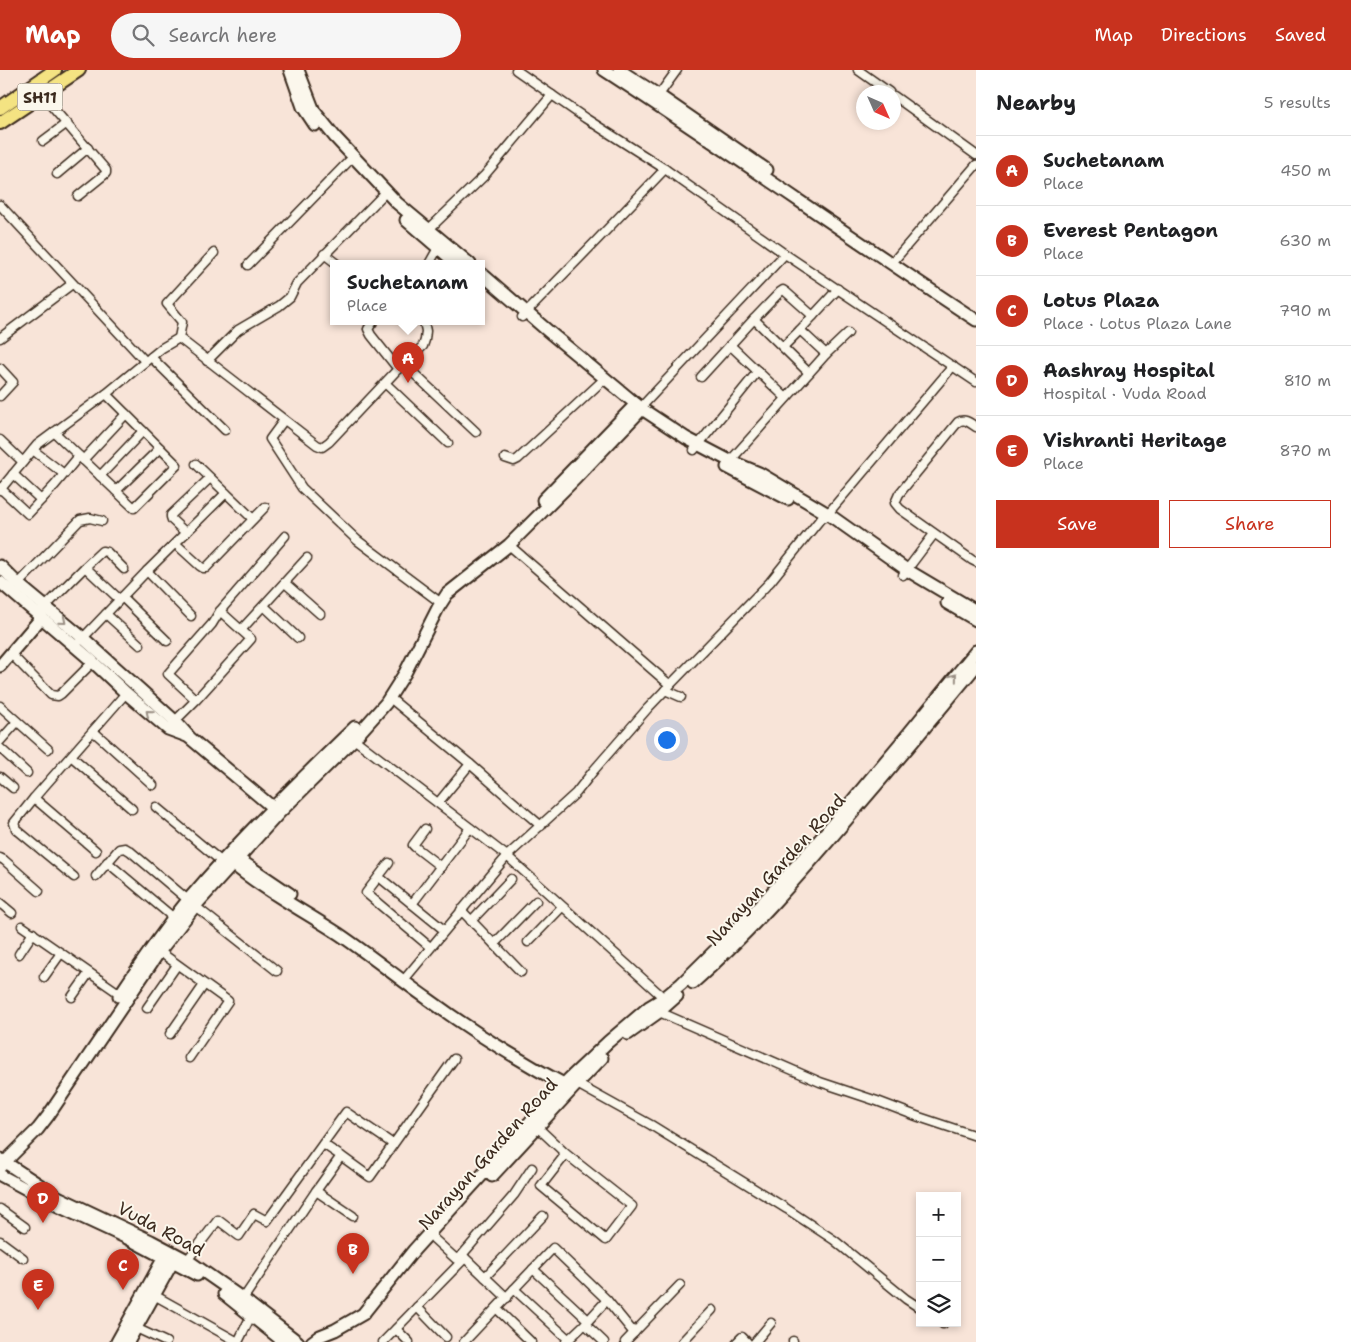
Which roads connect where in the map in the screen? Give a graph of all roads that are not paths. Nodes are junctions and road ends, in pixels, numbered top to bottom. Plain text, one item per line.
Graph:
1 (55, 70) edge
2 (79, 70) edge
3 (290, 70) edge
4 (298, 70) edge
5 (516, 70) edge
6 (604, 70) edge
7 (619, 70) edge
8 (677, 70) edge
9 (858, 70) edge
10 (879, 85) edge
11 (42, 95) junction
12 (552, 95) junction
13 (656, 99) junction
14 (901, 101) edge
15 (0, 108) edge
16 (0, 123) edge
17 (67, 123) junction
18 (43, 141) dead end
19 (88, 148) junction
20 (976, 155) edge
21 (348, 162) junction
22 (976, 165) edge
23 (665, 169) junction
24 (57, 174) dead end
25 (78, 196) dead end
26 (381, 196) junction
27 (0, 205) edge
28 (426, 232) junction
29 (438, 248) junction
30 (214, 253) dead end
31 (324, 254) junction
32 (785, 254) junction
33 (332, 260) edge
34 (431, 260) edge
35 (452, 260) edge
36 (464, 260) edge
37 (893, 261) junction
38 (248, 265) dead end
39 (485, 277) edge
40 (72, 284) junction
41 (485, 286) edge
42 (838, 289) junction
43 (976, 311) edge
44 (524, 314) junction
45 (813, 316) junction
46 (754, 319) junction
47 (976, 320) edge
48 (371, 325) edge
49 (424, 325) edge
50 (800, 330) junction
51 (848, 333) dead end
52 (0, 338) edge
53 (179, 338) junction
54 (730, 345) junction
55 (783, 347) junction
56 (826, 354) junction
57 (148, 359) junction
58 (207, 361) junction
59 (953, 366) junction
60 (401, 367) junction
61 (0, 368) edge
62 (758, 371) junction
63 (809, 373) junction
64 (700, 376) dead end
65 (976, 382) edge
66 (386, 383) junction
67 (600, 383) junction
68 (106, 394) junction
69 (0, 396) edge
70 (786, 398) junction
71 (639, 408) junction
72 (126, 414) junction
73 (284, 420) junction
74 (976, 427) edge
75 (225, 430) dead end
76 (143, 431) junction
77 (54, 432) junction
78 (476, 432) dead end
79 (0, 440) edge
80 (448, 443) dead end
81 (696, 447) junction
82 (160, 448) junction
83 (33, 450) junction
84 (81, 458) junction
85 (505, 458) dead end
86 (730, 461) junction
87 (23, 462) junction
88 (196, 464) dead end
89 (13, 474) junction
90 (64, 474) junction
91 (100, 476) junction
92 (210, 478) junction
93 (0, 489) edge
94 (116, 492) junction
95 (226, 493) junction
96 (41, 500) junction
97 (265, 507) dead end
98 (824, 517) junction
99 (253, 519) junction
100 (102, 521) dead end
101 (186, 533) junction
102 (934, 534) junction
103 (286, 536) dead end
104 (176, 544) junction
105 (509, 545) junction
106 (307, 558) dead end
107 (976, 562) edge
108 (0, 566) edge
109 (85, 567) junction
110 (124, 569) dead end
111 (147, 570) junction
112 (905, 573) junction
113 (0, 582) edge
114 (285, 583) junction
115 (18, 584) junction
116 (121, 598) junction
117 (439, 601) junction
118 (264, 606) junction
119 (220, 611) junction
120 (976, 611) edge
121 (42, 613) junction
122 (106, 614) junction
123 (320, 614) dead end
124 (191, 616) dead end
125 (976, 620) edge
126 (242, 630) junction
127 (298, 638) dead end
128 (79, 642) junction
129 (167, 642) dead end
130 (140, 645) dead end
131 (976, 651) edge
132 (11, 654) junction
133 (93, 662) junction
134 (0, 666) edge
135 (976, 666) edge
136 (668, 687) junction
137 (126, 693) junction
138 (682, 697) dead end
139 (390, 698) junction
140 (196, 700) junction
141 (0, 706) edge
142 (17, 722) junction
143 (172, 725) junction
144 (94, 731) junction
145 (354, 738) junction
146 (0, 741) edge
147 (0, 748) edge
148 (48, 749) dead end
149 (71, 756) junction
150 (470, 764) junction
151 (27, 772) dead end
152 (0, 777) edge
153 (154, 785) dead end
154 (13, 788) dead end
155 (34, 798) junction
156 (438, 803) junction
157 (156, 807) dead end
158 (132, 809) dead end
159 (276, 810) junction
160 (541, 826) junction
161 (470, 828) junction
162 (425, 829) dead end
163 (96, 851) dead end
164 (506, 856) junction
165 (0, 858) edge
166 (230, 859) junction
167 (107, 862) junction
168 (390, 863) dead end
169 (440, 867) junction
170 (96, 876) dead end
171 (378, 876) junction
172 (74, 877) dead end
173 (510, 879) dead end
174 (39, 891) dead end
175 (536, 901) dead end
176 (0, 903) edge
177 (192, 903) junction
178 (412, 904) junction
179 (562, 906) junction
180 (461, 910) junction
181 (12, 913) dead end
182 (172, 921) junction
183 (471, 921) junction
184 (22, 926) dead end
185 (444, 930) junction
186 (33, 934) junction
187 (528, 942) dead end
188 (494, 944) junction
189 (430, 947) junction
190 (156, 949) junction
191 (61, 953) junction
192 (19, 954) dead end
193 (177, 965) junction
194 (277, 971) dead end
195 (89, 972) junction
196 (521, 972) dead end
197 (44, 977) dead end
198 (405, 978) junction
199 (204, 985) junction
200 (72, 996) dead end
201 (124, 996) junction
202 (664, 998) junction
203 (147, 1008) dead end
204 (654, 1009) junction
205 (170, 1034) dead end
206 (189, 1058) dead end
207 (454, 1059) dead end
208 (571, 1084) junction
209 (534, 1124) junction
210 (976, 1136) edge
211 (323, 1144) junction
212 (393, 1144) junction
213 (566, 1154) junction
214 (341, 1156) junction
215 (5, 1158) edge
216 (532, 1168) dead end
217 (0, 1175) edge
218 (316, 1191) junction
219 (0, 1209) edge
220 (353, 1216) dead end
221 (543, 1216) dead end
222 (25, 1227) dead end
223 (432, 1236) junction
224 (0, 1241) edge
225 (463, 1256) junction
226 (23, 1258) dead end
227 (175, 1258) junction
228 (533, 1269) junction
229 (484, 1276) junction
230 (680, 1285) dead end
231 (514, 1289) junction
232 (154, 1295) junction
233 (507, 1298) junction
234 (607, 1300) junction
235 (241, 1302) junction
236 (916, 1305) edge
237 (417, 1307) junction
238 (497, 1309) junction
239 (712, 1310) dead end
240 (251, 1316) junction
241 (586, 1322) junction
242 (771, 1323) dead end
243 (136, 1328) junction
244 (396, 1329) junction
245 (634, 1333) junction
246 (446, 1337) dead end
247 (314, 1340) edge
248 (567, 1341) edge
249 (117, 1342) edge
250 (128, 1342) edge
251 (166, 1342) edge
252 (238, 1342) edge
253 (284, 1342) edge
254 (298, 1342) edge
255 (383, 1342) edge
256 (409, 1342) edge
257 (464, 1342) edge
258 (531, 1342) edge
259 (604, 1342) edge
260 (626, 1342) edge
261 (682, 1342) edge
262 (737, 1342) edge
263 (748, 1342) edge
264 (755, 1342) edge

1 - 15 main road, SH11
2 - 11 main road, SH11
3 - 21 street
4 - 28 street
5 - 12 street
6 - 13 street
7 - 13 street
8 - 13 street
9 - 10 street
11 - 16 main road, SH11
11 - 17 street
12 - 23 street
12 - 28 street
13 - 37 street
14 - 20 street
17 - 18 street
17 - 19 street
19 - 24 street
19 - 25 street
21 - 26 street
21 - 38 street
22 - 37 street
23 - 32 street
23 - 44 street
26 - 28 street
26 - 31 street
27 - 40 street
28 - 29 street
28 - 36 street
29 - 34 street
29 - 35 street
30 - 53 street
31 - 33 street
31 - 58 street
32 - 42 street
32 - 71 street
37 - 43 street
37 - 47 street
39 - 44 street
40 - 52 street
40 - 57 street
41 - 44 street
42 - 45 street
42 - 59 street
44 - 67 street
44 - 71 street
45 - 46 street
45 - 50 street
46 - 54 street
46 - 55 street
48 - 60 street
49 - 60 street
50 - 55 street
50 - 56 street
51 - 56 street
53 - 57 street
53 - 58 street
54 - 62 street
54 - 64 street
55 - 63 street
56 - 63 street
57 - 68 street
57 - 75 street
58 - 73 street
59 - 65 street
59 - 98 street
60 - 66 street
60 - 78 street
61 - 69 street
62 - 70 street
62 - 81 street
63 - 70 street
66 - 73 street
66 - 80 street
67 - 71 street
67 - 85 street
68 - 72 street
68 - 77 street
70 - 86 street
71 - 81 street
71 - 105 street
71 - 117 street
72 - 76 street
72 - 84 street
73 - 117 street
74 - 102 street
76 - 82 street
76 - 91 street
77 - 83 street
77 - 84 street
79 - 87 street
81 - 86 street
81 - 98 street
82 - 94 street
82 - 94 street
83 - 87 street
83 - 90 street
84 - 90 street
84 - 91 street
86 - 98 street
87 - 89 street
88 - 92 street
89 - 93 street
89 - 96 street
90 - 96 street
91 - 94 street
92 - 95 street
92 - 101 street
93 - 96 street
95 - 99 street
95 - 101 street
97 - 99 street
98 - 112 street
98 - 136 street
99 - 104 street
100 - 115 street
101 - 104 street
102 - 107 street
102 - 112 street
103 - 119 street
104 - 111 street
105 - 117 street
105 - 136 street
106 - 114 street
108 - 115 street
109 - 110 street
109 - 116 street
109 - 121 street
111 - 116 street
111 - 124 street
112 - 120 street
112 - 125 street
113 - 121 street
114 - 118 street
114 - 123 street
115 - 121 street
116 - 122 street
116 - 129 street
117 - 139 street
117 - 159 street
118 - 126 street
118 - 127 street
119 - 126 street
119 - 140 street
121 - 128 street
121 - 132 street
122 - 128 street
122 - 130 street
126 - 140 street
128 - 133 street
128 - 143 street
202 -> 131 street
132 - 133 street
132 - 134 street
133 - 137 street
135 - 204 street, Narayan Garden Road
136 - 138 street
136 - 160 street
143 -> 137 street
137 - 144 street
139 - 145 street
139 - 150 street
140 - 143 street
141 - 142 street
142 - 146 street
142 - 148 street
143 - 159 street
144 - 149 street
144 - 153 street
145 - 156 street
145 - 159 street
147 - 151 street
149 - 155 street
149 - 158 street
150 - 156 street
150 - 160 street
152 - 154 street
155 - 163 street
155 - 172 street
156 - 161 street
157 - 166 street
159 - 166 street
160 - 164 street
161 - 164 street
161 - 169 street
162 - 169 street
164 - 179 street
164 - 180 street
165 - 174 street
166 - 177 street
166 - 198 street
167 - 170 street
167 - 177 street
167 - 182 street
168 - 171 street
169 - 178 street
171 - 178 street
171 - 189 street
173 - 183 street
175 - 188 street
176 - 181 street
177 - 182 street
177 - 190 street
177 - 194 street
178 - 185 street
179 - 187 street
179 - 202 street
180 - 183 street
180 - 185 street
182 - 190 street
183 - 188 street
184 - 186 street
185 - 189 street
186 - 191 street
186 - 192 street
188 - 196 street
189 - 198 street
190 - 193 street
190 - 201 street
191 - 195 street
191 - 197 street
193 - 199 street
193 - 203 street
195 - 200 street
195 - 201 street
198 - 208 street
199 - 205 street
199 - 206 street
201 - 215 street
202 - 204 street
204 - 208 street, Narayan Garden Road
204 - 210 street
207 - 212 street
208 - 209 street, Narayan Garden Road
208 - 236 street
209 - 213 street
209 - 223 street, Narayan Garden Road
211 - 212 street
211 - 214 street
211 - 227 street
212 - 214 street
213 - 213 street
214 - 218 street
215 - 227 street, Vuda Road
216 - 225 street
217 - 227 street, Vuda Road
218 - 220 street
218 - 235 street
219 - 222 street
221 - 229 street
223 - 225 street
223 - 247 street, Narayan Garden Road
224 - 226 street
225 - 229 street
225 - 237 street
227 - 232 street
227 - 235 street, Vuda Road
227 - 249 street
228 - 231 street
228 - 234 street
228 - 241 street
229 - 233 street
230 - 245 street
231 - 233 street
231 - 248 street
232 - 243 street
232 - 252 street
233 - 238 street
234 - 241 street
234 - 245 street
235 - 240 street, Vuda Road
235 - 254 street, Vuda Road
237 - 244 street
237 - 246 street
238 - 257 street
238 - 258 street
239 - 261 street
240 - 252 street
240 - 253 street, Vuda Road
241 - 248 street
241 - 259 street
242 - 264 street
243 - 250 street
243 - 251 street
244 - 255 street
244 - 256 street
245 - 260 street
262 - 263 street

